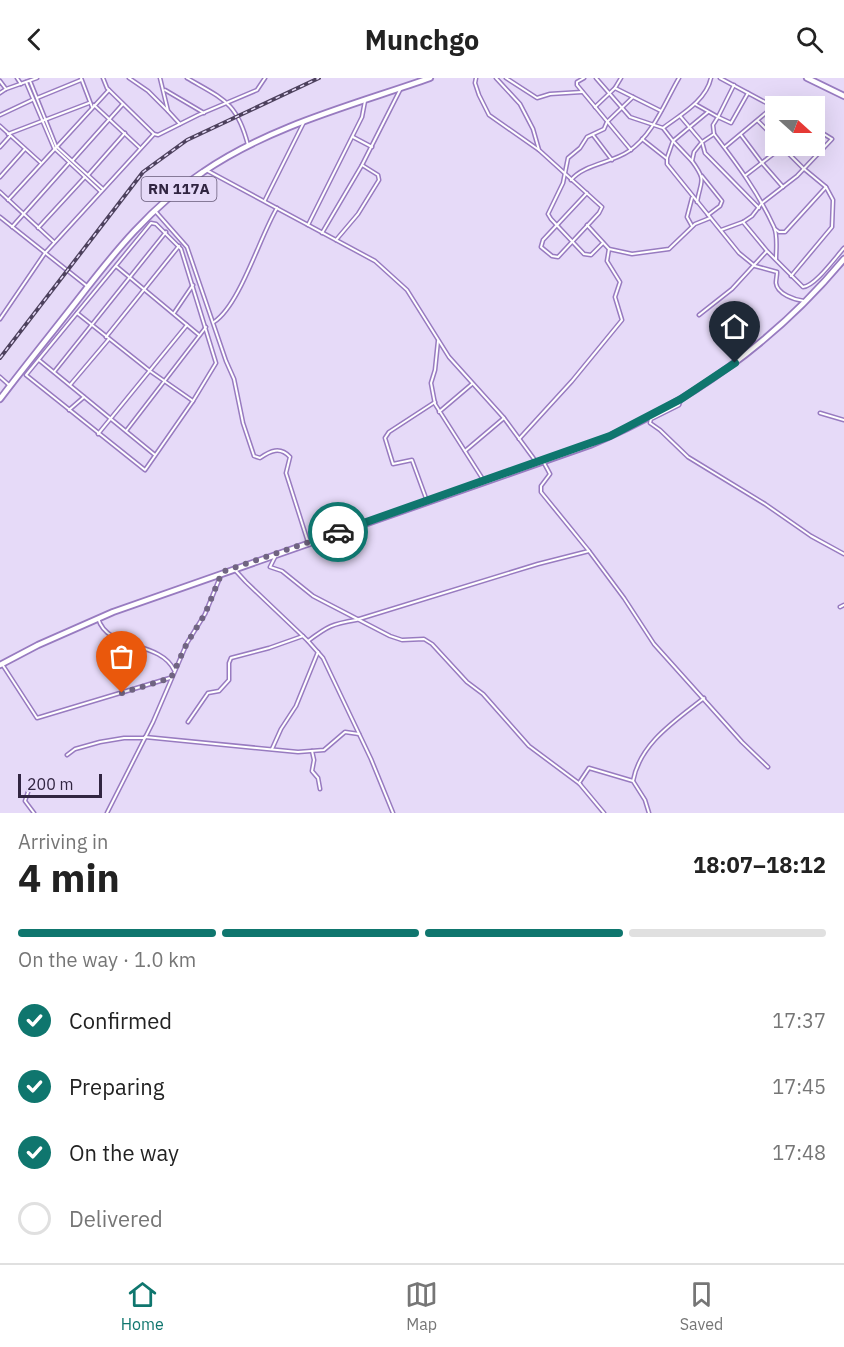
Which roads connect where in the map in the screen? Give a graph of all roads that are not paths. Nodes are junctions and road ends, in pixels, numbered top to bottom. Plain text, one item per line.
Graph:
1 (17, 78) edge
2 (103, 78) edge
3 (129, 78) edge
4 (160, 78) edge
5 (187, 78) edge
6 (265, 78) edge
7 (430, 78) edge
8 (476, 78) edge
9 (496, 78) edge
10 (506, 78) edge
11 (584, 78) edge
12 (596, 78) edge
13 (621, 78) edge
14 (679, 78) edge
15 (711, 78) edge
16 (720, 78) edge
17 (807, 78) edge
18 (33, 79) edge
19 (81, 79) edge
20 (0, 81) edge
21 (26, 82) junction
22 (21, 84) junction
23 (734, 85) junction
24 (32, 86) junction
25 (27, 87) junction
26 (6, 88) junction
27 (401, 88) junction
28 (615, 88) junction
29 (164, 89) junction
30 (109, 90) junction
31 (582, 92) junction
32 (0, 93) edge
33 (748, 93) junction
34 (609, 94) junction
35 (844, 96) edge
36 (633, 97) junction
37 (36, 99) junction
38 (32, 100) junction
39 (365, 101) junction
40 (765, 102) edge
41 (89, 103) junction
42 (228, 103) junction
43 (123, 104) junction
44 (695, 104) junction
45 (93, 106) junction
46 (595, 107) junction
47 (621, 108) junction
48 (168, 111) junction
49 (661, 111) junction
50 (709, 112) junction
51 (204, 113) junction
52 (0, 115) edge
53 (765, 115) edge
54 (680, 116) junction
55 (718, 117) junction
56 (110, 119) junction
57 (43, 120) junction
58 (304, 122) junction
59 (607, 122) junction
60 (758, 122) junction
61 (180, 124) junction
62 (653, 124) junction
63 (0, 126) edge
64 (689, 126) junction
65 (663, 128) junction
66 (765, 129) edge
67 (125, 133) junction
68 (154, 134) junction
69 (714, 134) junction
70 (9, 135) junction
71 (593, 135) junction
72 (741, 135) junction
73 (825, 135) edge
74 (352, 137) junction
75 (642, 139) junction
76 (673, 141) junction
77 (702, 142) junction
78 (248, 145) junction
79 (825, 146) edge
80 (0, 147) edge
81 (55, 147) junction
82 (372, 147) junction
83 (140, 148) junction
84 (725, 148) junction
85 (26, 149) junction
86 (539, 150) junction
87 (631, 150) junction
88 (770, 156) edge
89 (790, 156) edge
90 (815, 156) edge
91 (667, 158) junction
92 (612, 160) junction
93 (692, 161) junction
94 (71, 162) junction
95 (41, 163) junction
96 (762, 163) junction
97 (362, 165) junction
98 (803, 168) junction
99 (205, 170) junction
100 (564, 174) junction
101 (746, 175) junction
102 (86, 176) junction
103 (702, 176) junction
104 (0, 177) edge
105 (571, 180) junction
106 (783, 187) junction
107 (826, 187) junction
108 (102, 191) junction
109 (0, 192) edge
110 (587, 193) junction
111 (693, 196) junction
112 (8, 200) junction
113 (264, 201) junction
114 (697, 202) junction
115 (762, 203) junction
116 (278, 208) junction
117 (759, 208) junction
118 (154, 210) junction
119 (23, 214) junction
120 (709, 216) junction
121 (0, 217) edge
122 (743, 222) junction
123 (308, 225) junction
124 (587, 225) junction
125 (12, 226) junction
126 (556, 226) junction
127 (692, 226) junction
128 (38, 228) junction
129 (774, 228) junction
130 (721, 230) junction
131 (166, 232) junction
132 (322, 233) junction
133 (336, 240) junction
134 (54, 242) junction
135 (571, 242) junction
136 (603, 243) junction
137 (179, 246) junction
138 (844, 248) edge
139 (609, 249) junction
140 (767, 251) junction
141 (45, 253) junction
142 (844, 259) edge
143 (776, 260) junction
144 (116, 266) junction
145 (755, 266) junction
146 (791, 276) junction
147 (129, 278) junction
148 (193, 285) junction
149 (88, 286) junction
150 (145, 290) junction
151 (806, 301) junction
152 (77, 313) junction
153 (174, 314) junction
154 (699, 315) dead end
155 (0, 319) edge
156 (214, 322) junction
157 (92, 325) junction
158 (187, 325) junction
159 (206, 327) junction
160 (199, 335) junction
161 (108, 338) junction
162 (438, 341) junction
163 (39, 360) junction
164 (150, 371) junction
165 (54, 372) junction
166 (24, 373) junction
167 (0, 377) edge
168 (164, 381) junction
169 (472, 384) junction
170 (10, 386) junction
171 (70, 386) junction
172 (84, 397) junction
173 (0, 399) edge
174 (681, 399) junction
175 (193, 401) junction
176 (435, 402) junction
177 (69, 410) junction
178 (439, 412) junction
179 (820, 413) dead end
180 (504, 418) junction
181 (111, 419) junction
182 (844, 420) edge
183 (126, 431) junction
184 (98, 434) junction
185 (519, 439) junction
186 (465, 452) junction
187 (156, 456) junction
188 (540, 462) junction
189 (484, 481) junction
190 (427, 501) junction
191 (308, 542) junction
192 (589, 551) junction
193 (278, 552) junction
194 (844, 554) edge
195 (234, 568) junction
196 (222, 572) junction
197 (844, 605) edge
198 (840, 607) dead end
199 (98, 618) junction
200 (358, 620) junction
201 (303, 636) junction
202 (308, 641) junction
203 (318, 652) junction
204 (1, 664) edge
205 (174, 671) junction
206 (171, 678) junction
207 (704, 698) junction
208 (188, 722) dead end
209 (359, 734) junction
210 (145, 738) junction
211 (272, 749) junction
212 (312, 751) junction
213 (68, 755) dead end
214 (768, 767) dead end
215 (633, 782) junction
216 (580, 784) junction
217 (29, 789) dead end
218 (320, 789) dead end
219 (34, 813) edge
220 (107, 813) edge
221 (393, 813) edge
222 (604, 813) edge
223 (649, 813) edge

1 - 22 street
2 - 30 street
3 - 48 street
4 - 29 street
5 - 42 street
6 - 42 street
7 - 27 main road, RN 117A
8 - 86 street
9 - 86 street
10 - 31 street
11 - 31 street
12 - 34 street
13 - 28 street
14 - 49 street
15 - 44 street
16 - 23 street
17 - 35 main road
18 - 21 street
18 - 24 street
19 - 37 street
19 - 41 street
20 - 26 street
21 - 22 street
21 - 25 street
22 - 26 street
23 - 33 street
23 - 55 street
24 - 25 street
24 - 37 street
25 - 38 street
26 - 32 street
27 - 39 main road, RN 117A
27 - 82 street
28 - 34 street
28 - 36 street
29 - 48 street
29 - 51 street
30 - 43 street
30 - 45 street
31 - 46 street
33 - 40 street
33 - 55 street
34 - 46 street
34 - 47 street
36 - 47 street
36 - 49 street
37 - 57 street
38 - 52 street
38 - 57 street
39 - 58 main road, RN 117A
39 - 74 street
41 - 45 street
41 - 57 street
42 - 51 street
42 - 78 street
43 - 56 street
43 - 68 street
44 - 50 street
44 - 54 street
45 - 56 street
45 - 81 street
46 - 59 street
47 - 59 street
47 - 62 street
48 - 61 street
49 - 62 street
50 - 55 street
50 - 64 street
51 - 61 street
53 - 60 street
54 - 64 street
54 - 65 street
55 - 69 street
56 - 67 street
56 - 94 street
57 - 70 street
57 - 81 street
58 - 78 main road, RN 117A
58 - 113 street
59 - 71 street
59 - 87 street
60 - 66 street
60 - 72 street
61 - 68 street
62 - 65 street
62 - 75 street
63 - 70 street
64 - 76 street
64 - 77 street
65 - 76 street
67 - 83 street
67 - 102 street
68 - 83 street
69 - 77 street
69 - 84 street
70 - 80 street
70 - 85 street
71 - 92 street
71 - 100 street
72 - 84 street
72 - 96 street
73 - 79 street
74 - 82 street
74 - 123 street
75 - 87 street
75 - 91 street
76 - 91 street
76 - 93 street
77 - 93 street
77 - 117 street
78 - 99 main road, RN 117A
81 - 94 street
81 - 95 street
82 - 97 street
83 - 108 street
84 - 101 street
85 - 95 street
85 - 104 street
86 - 100 street
87 - 92 street
88 - 96 street
89 - 98 street
90 - 98 street
91 - 111 street
92 - 105 street
93 - 103 street
94 - 102 street
94 - 119 street
95 - 112 street
96 - 101 street
96 - 106 street
97 - 132 street
97 - 133 street
98 - 106 street
98 - 107 street
99 - 113 street
99 - 118 main road, RN 117A
100 - 105 street
100 - 126 street
101 - 115 street
102 - 108 street
102 - 128 street
103 - 114 street
103 - 120 street
105 - 110 street
106 - 115 street
107 - 129 street
107 - 146 street
108 - 134 street
109 - 112 street
110 - 124 street
110 - 126 street
111 - 114 street
111 - 127 street
112 - 119 street
113 - 116 street
114 - 120 street
115 - 117 street
115 - 129 street
116 - 123 street
116 - 156 street
117 - 122 street
118 - 149 main road, RN 117A
118 - 156 street
119 - 125 street
119 - 128 street
120 - 127 street
120 - 130 street
121 - 125 street
122 - 130 street
122 - 140 street
123 - 132 street
124 - 135 street
124 - 136 street
125 - 141 street
126 - 135 street
126 - 135 street
127 - 139 street
128 - 134 street
129 - 143 street
130 - 145 street
131 - 137 street
131 - 144 street
131 - 147 street
132 - 133 street
133 - 162 street
134 - 141 street
135 - 136 street
136 - 139 street
137 - 148 street
137 - 150 street
138 - 146 street
139 - 185 street
140 - 143 street
140 - 145 street
141 - 149 street
141 - 155 street
142 - 151 main road
143 - 146 street
144 - 147 street
144 - 152 street
145 - 151 street
145 - 154 street
147 - 150 street
147 - 157 street
148 - 153 street
148 - 159 street
149 - 166 main road, RN 117A
150 - 153 street
150 - 161 street
151 - 174 main road
152 - 157 street
152 - 163 street
153 - 158 street
156 - 191 street
157 - 161 street
157 - 165 street
158 - 160 street
158 - 164 street
159 - 160 street
159 - 175 street
160 - 168 street
161 - 164 street
161 - 171 street
162 - 169 street
162 - 176 street
163 - 165 street
163 - 166 street
164 - 168 street
164 - 181 street
165 - 171 street
166 - 170 main road, RN 117A
166 - 177 street
167 - 170 street
168 - 175 street
168 - 183 street
169 - 178 street
169 - 180 street
170 - 173 main road, RN 117A
171 - 172 street
172 - 177 street
172 - 181 street
174 - 188 main road
174 - 194 street
175 - 187 street
176 - 178 street
176 - 190 street
177 - 184 street
178 - 186 street
179 - 182 street
180 - 185 street
180 - 186 street
181 - 183 street
181 - 184 street
183 - 187 street
184 - 187 street
185 - 188 street
186 - 189 street
188 - 189 main road
188 - 192 street
189 - 190 main road
190 - 191 main road
191 - 193 main road
192 - 200 street
192 - 207 street
193 - 195 main road
193 - 200 street
195 - 196 main road
195 - 201 street
196 - 199 main road
196 - 205 street
197 - 198 street
199 - 204 main road
199 - 205 street
200 - 202 street
200 - 216 street
201 - 202 street
201 - 208 street
202 - 203 street
203 - 209 street
203 - 211 street
204 - 206 street
205 - 206 street
206 - 210 street
207 - 214 street
207 - 215 street
209 - 212 street
209 - 221 street
210 - 211 street
210 - 213 street
210 - 220 street
211 - 212 street
212 - 218 street
215 - 216 street
215 - 223 street
216 - 222 street
217 - 219 street

